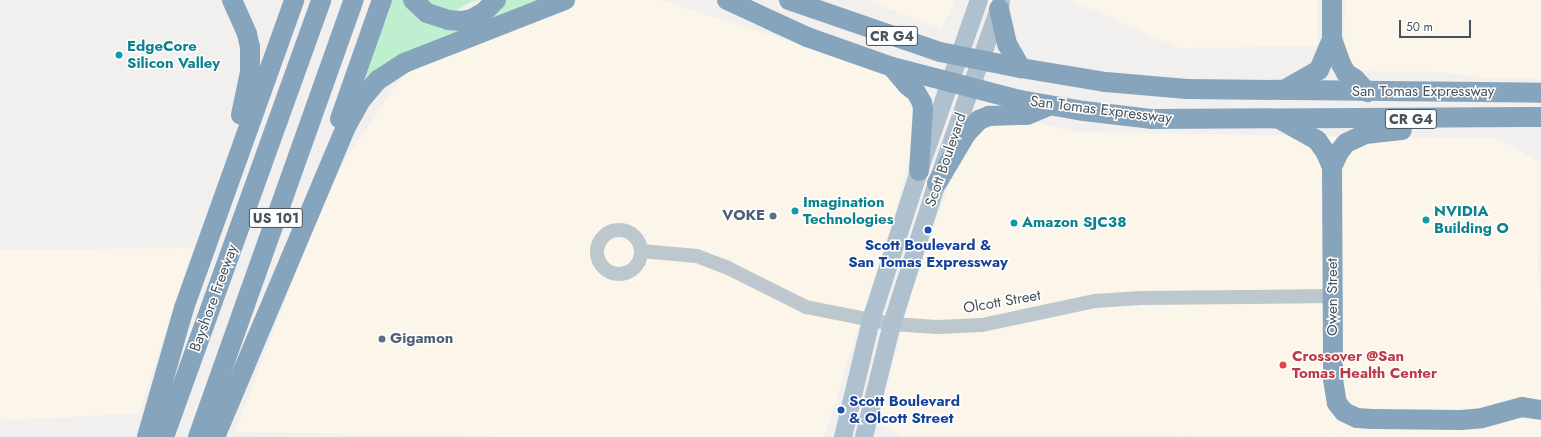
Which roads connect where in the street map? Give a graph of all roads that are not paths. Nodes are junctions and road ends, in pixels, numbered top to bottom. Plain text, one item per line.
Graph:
1 (232, 0) edge
2 (294, 0) edge
3 (321, 0) edge
4 (354, 0) edge
5 (382, 0) edge
6 (413, 0) edge
7 (496, 0) edge
8 (566, 0) edge
9 (726, 0) edge
10 (789, 0) edge
11 (979, 0) edge
12 (1332, 0) edge
13 (1001, 4) edge
14 (1332, 39) junction
15 (960, 56) junction
16 (981, 60) junction
17 (892, 67) junction
18 (1021, 68) junction
19 (949, 83) junction
20 (971, 88) junction
21 (1284, 90) junction
22 (1367, 92) junction
23 (1541, 93) edge
24 (1050, 106) junction
25 (1541, 117) edge
26 (1416, 119) junction
27 (1280, 120) junction
28 (1332, 167) junction
29 (919, 171) junction
30 (937, 183) junction
31 (297, 244) junction
32 (641, 251) dead end
33 (1333, 296) junction
34 (184, 308) junction
35 (871, 320) junction
36 (892, 324) junction
37 (1541, 393) edge
38 (1532, 408) edge
39 (157, 434) edge
40 (844, 435) edge
41 (865, 436) edge
42 (204, 437) edge

1 - 34 highway
2 - 34 highway
3 - 39 highway, Bayshore Freeway / US 101
4 - 42 highway, US 101
5 - 31 highway
6 - 7 highway
8 - 31 highway
9 - 17 highway, San Tomas Expressway / CR G4
10 - 15 highway, San Tomas Expressway / CR G4
11 - 15 main road, Scott Boulevard
12 - 14 highway
13 - 16 main road, Scott Boulevard
13 - 18 highway
14 - 21 highway
14 - 22 highway
15 - 16 highway, San Tomas Expressway / CR G4
15 - 19 main road, Scott Boulevard
16 - 18 highway, San Tomas Expressway / CR G4
16 - 20 main road, Scott Boulevard
17 - 19 highway, San Tomas Expressway / CR G4
17 - 29 highway
18 - 21 highway, San Tomas Expressway / CR G4
19 - 20 highway, San Tomas Expressway / CR G4
19 - 29 main road, Scott Boulevard
20 - 24 highway, San Tomas Expressway / CR G4
20 - 30 main road, Scott Boulevard
21 - 22 highway, San Tomas Expressway / CR G4
22 - 23 highway, San Tomas Expressway / CR G4
24 - 27 highway, San Tomas Expressway / CR G4
24 - 30 highway
25 - 26 highway, San Tomas Expressway / CR G4
26 - 27 highway, San Tomas Expressway / CR G4
26 - 28 highway
27 - 28 highway
28 - 33 highway, Owen Street
29 - 35 main road, Scott Boulevard
30 - 36 main road, Scott Boulevard
31 - 42 highway
32 - 35 street, Olcott Street
33 - 36 street, Olcott Street
33 - 38 highway, Owen Street
34 - 39 highway
35 - 36 street, Olcott Street
35 - 40 main road, Scott Boulevard
36 - 41 main road, Scott Boulevard
37 - 38 highway

